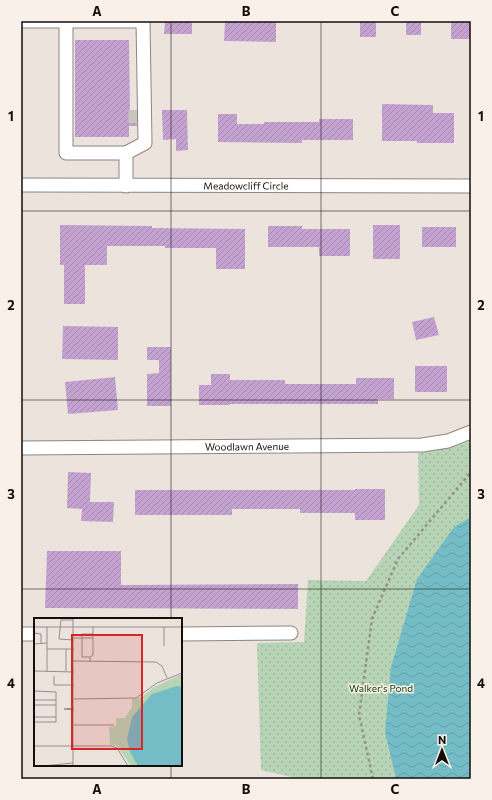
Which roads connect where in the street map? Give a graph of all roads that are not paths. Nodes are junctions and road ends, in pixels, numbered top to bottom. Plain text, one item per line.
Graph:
1 (21, 21) edge
2 (66, 21) edge
3 (143, 21) edge
4 (145, 98) junction
5 (135, 110) tunnel mouth
6 (135, 126) tunnel mouth
7 (145, 143) junction
8 (126, 154) junction
9 (21, 185) edge
10 (126, 186) junction
11 (471, 186) edge
12 (471, 432) edge
13 (21, 448) edge
14 (291, 633) dead end
15 (21, 634) edge
16 (34, 634) edge
17 (182, 634) edge

1 - 2 street
2 - 3 street
2 - 8 street
3 - 4 street
4 - 5 street
4 - 7 street
6 - 7 street
7 - 8 street
8 - 10 street
9 - 10 street, Meadowcliff Circle
10 - 11 street, Meadowcliff Circle
12 - 13 street, Woodlawn Avenue
14 - 17 street
15 - 16 street

